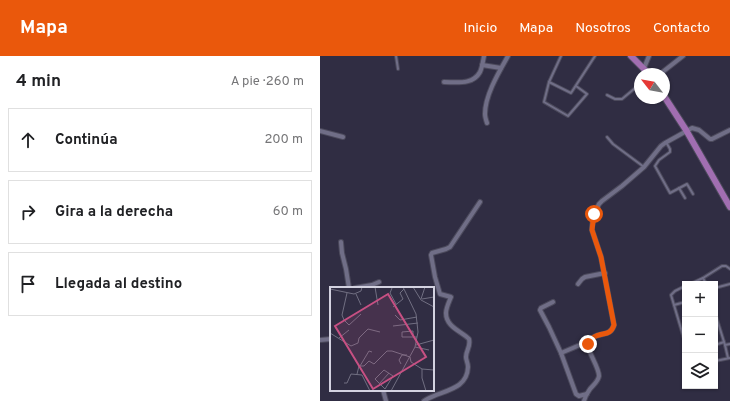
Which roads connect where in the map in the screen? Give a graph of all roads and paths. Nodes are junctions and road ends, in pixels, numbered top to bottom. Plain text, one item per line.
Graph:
1 (396, 56) edge
2 (484, 56) edge
3 (508, 56) edge
4 (561, 56) edge
5 (595, 56) edge
6 (630, 56) edge
7 (649, 56) edge
8 (683, 56) edge
9 (482, 65) junction
10 (501, 68) junction
11 (644, 68) joint
12 (668, 68) edge
13 (398, 69) dead end
14 (444, 82) dead end
15 (549, 82) junction
16 (576, 86) junction
17 (634, 89) edge
18 (607, 95) dead end
19 (669, 104) edge
20 (487, 124) dead end
21 (686, 130) junction
22 (730, 130) edge
23 (320, 131) edge
24 (343, 137) dead end
25 (607, 137) dead end
26 (666, 142) junction
27 (644, 167) junction
28 (679, 188) junction
29 (693, 194) dead end
30 (685, 198) dead end
31 (480, 202) dead end
32 (730, 207) edge
33 (341, 242) dead end
34 (730, 269) edge
35 (604, 273) junction
36 (703, 278) junction
37 (696, 281) edge
38 (704, 281) edge
39 (379, 282) dead end
40 (578, 284) dead end
41 (730, 284) edge
42 (349, 287) edge
43 (361, 287) edge
44 (718, 287) edge
45 (682, 288) edge
46 (554, 302) dead end
47 (682, 303) edge
48 (674, 305) junction
49 (716, 317) edge
50 (682, 332) edge
51 (330, 339) edge
52 (320, 340) edge
53 (587, 342) junction
54 (724, 342) junction
55 (718, 344) edge
56 (730, 344) edge
57 (725, 345) junction
58 (561, 353) junction
59 (729, 358) edge
60 (718, 360) edge
61 (383, 391) edge
62 (587, 394) junction
63 (386, 401) edge
64 (424, 401) edge
65 (584, 401) edge

1 - 13 lane
2 - 9 street
3 - 10 street
4 - 15 lane
5 - 16 lane
6 - 11 main road
7 - 11 street
8 - 12 street
9 - 10 street
9 - 14 street
10 - 20 street
15 - 16 lane
15 - 16 lane
17 - 18 lane
19 - 21 main road
21 - 22 street
21 - 26 street
21 - 32 main road
23 - 24 street
25 - 27 lane
26 - 27 street
26 - 28 lane
27 - 35 street
28 - 29 lane
28 - 30 lane
31 - 64 street
33 - 42 street
34 - 36 lane
35 - 40 street
35 - 53 street
36 - 37 lane
36 - 38 lane
39 - 43 street
41 - 44 lane
45 - 48 lane
46 - 58 street
47 - 48 lane
48 - 50 lane
49 - 54 lane
51 - 52 street
53 - 58 street
53 - 62 street
54 - 55 lane
54 - 57 lane
56 - 57 lane
57 - 59 lane
58 - 62 street
59 - 60 lane
61 - 63 street
62 - 65 street

